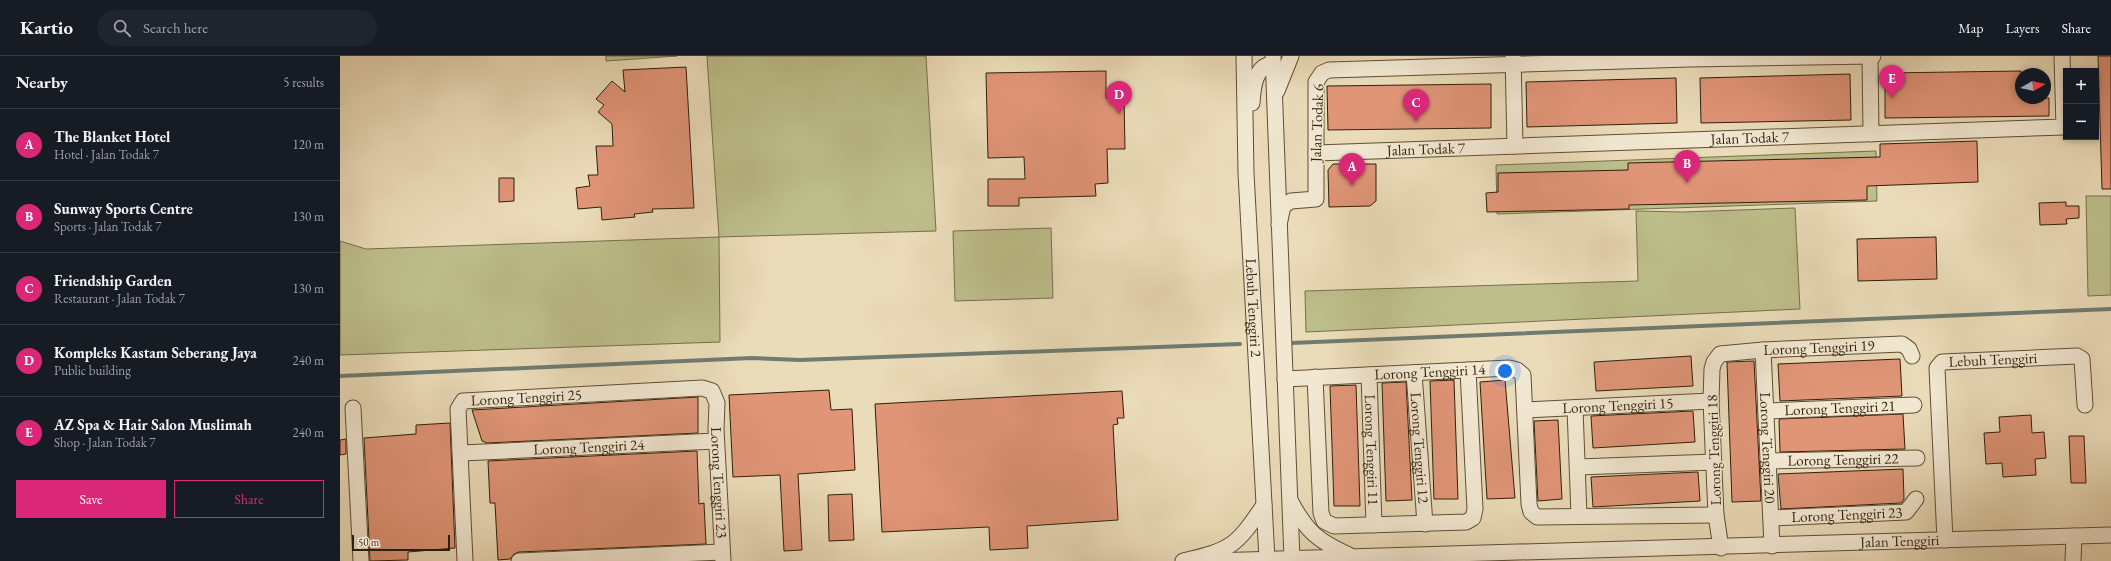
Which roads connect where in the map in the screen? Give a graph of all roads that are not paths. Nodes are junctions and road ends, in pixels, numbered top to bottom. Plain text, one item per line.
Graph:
1 (1244, 56) edge
2 (1291, 56) edge
3 (1871, 56) edge
4 (2062, 56) edge
5 (1273, 60) edge
6 (1513, 60) edge
7 (1274, 97) junction
8 (1871, 134) junction
9 (1515, 146) junction
10 (1316, 153) junction
11 (1246, 173) junction
12 (1279, 225) junction
13 (1763, 350) junction
14 (1720, 354) joint
15 (1912, 356) dead end
16 (1468, 370) junction
17 (1414, 373) junction
18 (1369, 375) junction
19 (1315, 378) junction
20 (1285, 379) junction
21 (1711, 401) junction
22 (717, 403) joint
23 (1914, 405) dead end
24 (2085, 405) dead end
25 (353, 408) dead end
26 (1575, 408) junction
27 (1525, 410) junction
28 (1766, 411) junction
29 (716, 441) junction
30 (462, 453) junction
31 (1917, 458) dead end
32 (1768, 461) junction
33 (1714, 462) junction
34 (1578, 467) junction
35 (1290, 499) junction
36 (1916, 499) dead end
37 (1264, 505) junction
38 (1716, 515) junction
39 (1579, 516) junction
40 (1771, 518) junction
41 (1265, 523) junction
42 (1425, 524) junction
43 (1374, 525) junction
44 (2111, 535) edge
45 (2074, 536) junction
46 (1945, 540) junction
47 (1772, 546) junction
48 (1721, 548) junction
49 (1639, 555) edge
50 (722, 556) edge
51 (1353, 557) junction
52 (1292, 559) junction
53 (1267, 560) junction
54 (361, 561) edge
55 (465, 561) edge
56 (519, 561) edge
57 (1183, 561) edge
58 (1209, 561) edge
59 (2073, 561) edge

1 - 11 street, Lebuh Tenggiri 2
2 - 7 street
3 - 6 street, Jalan Todak 6
3 - 8 street
4 - 8 street, Jalan Todak 7
5 - 7 street, Lebuh Tenggiri 2
5 - 11 street
6 - 9 street
6 - 10 street, Jalan Todak 6
7 - 12 street, Lebuh Tenggiri 2
8 - 9 street, Jalan Todak 7
9 - 10 street, Jalan Todak 7
10 - 12 street, Jalan Todak 6
11 - 37 street, Lebuh Tenggiri 2
12 - 20 street, Lebuh Tenggiri 2
13 - 14 street, Lorong Tenggiri 19
13 - 15 street, Lorong Tenggiri 19
13 - 28 street, Lorong Tenggiri 20
14 - 21 street, Lorong Tenggiri 18
16 - 17 street, Lorong Tenggiri 14
16 - 27 street, Lorong Tenggiri 14
16 - 42 street
17 - 18 street, Lorong Tenggiri 14
17 - 42 street, Lorong Tenggiri 12
18 - 19 street, Lorong Tenggiri 14
18 - 43 street, Lorong Tenggiri 11
19 - 20 street, Lorong Tenggiri 14
19 - 43 street
20 - 35 street, Lebuh Tenggiri 2
21 - 26 street, Lorong Tenggiri 15
21 - 33 street, Lorong Tenggiri 18
22 - 29 street, Lorong Tenggiri 23
22 - 30 street, Lorong Tenggiri 25
23 - 28 street, Lorong Tenggiri 21
24 - 46 street, Lebuh Tenggiri
25 - 54 street
26 - 27 street, Lorong Tenggiri 15
26 - 34 street
27 - 39 street, Lorong Tenggiri 14
28 - 32 street, Lorong Tenggiri 20
29 - 30 street, Lorong Tenggiri 24
29 - 50 street, Lorong Tenggiri 23
30 - 55 street, Lorong Tenggiri 25
31 - 32 street, Lorong Tenggiri 22
32 - 40 street, Lorong Tenggiri 20
33 - 34 street
33 - 38 street, Lorong Tenggiri 18
34 - 39 street
35 - 41 street
35 - 51 street
35 - 52 street, Lebuh Tenggiri 2
36 - 40 street, Lorong Tenggiri 23
37 - 41 street, Lebuh Tenggiri 2
37 - 57 street
38 - 39 street
38 - 48 street, Lorong Tenggiri 18
40 - 47 street, Lorong Tenggiri 20
41 - 53 street, Lebuh Tenggiri 2
42 - 43 street
44 - 45 street, Jalan Tenggiri
45 - 46 street, Jalan Tenggiri
45 - 59 street
46 - 47 street, Jalan Tenggiri
47 - 48 street, Jalan Tenggiri
48 - 49 street, Jalan Tenggiri
49 - 51 street, Jalan Tenggiri
50 - 56 street
51 - 52 street, Jalan Tenggiri
52 - 53 street, Jalan Tenggiri
53 - 58 street, Jalan Tenggiri

